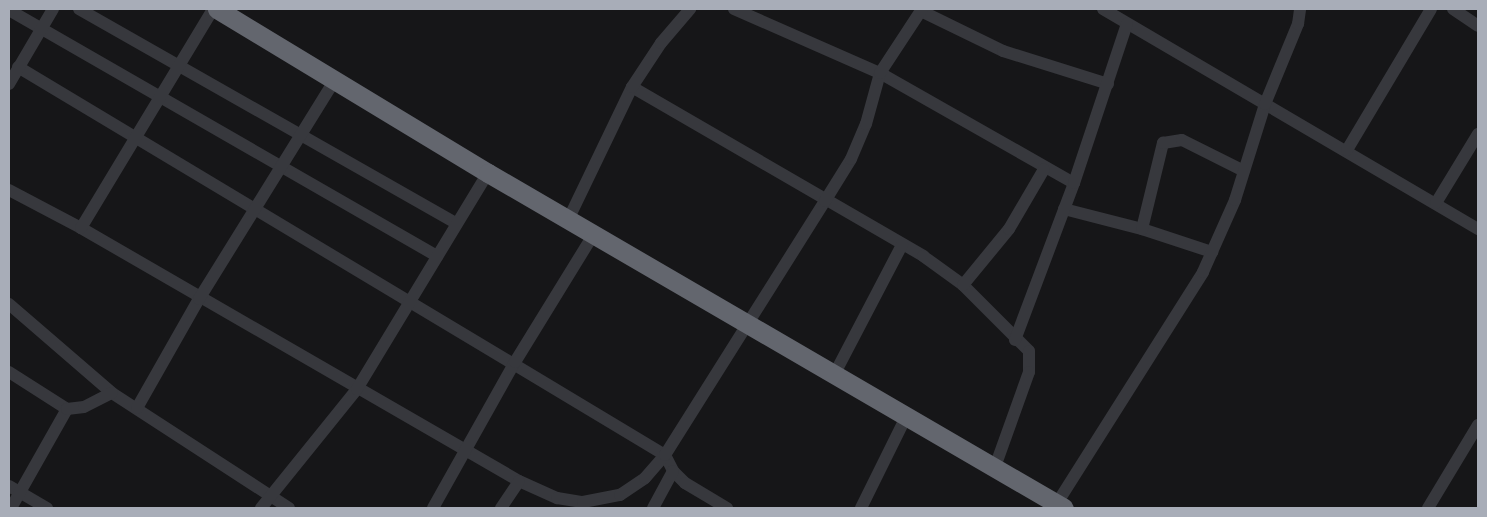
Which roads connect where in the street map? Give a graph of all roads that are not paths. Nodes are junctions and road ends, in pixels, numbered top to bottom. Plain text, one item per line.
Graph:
1 (53, 9) edge
2 (79, 9) edge
3 (215, 9) edge
4 (690, 9) edge
5 (734, 9) edge
6 (1103, 9) edge
7 (1300, 9) edge
8 (1431, 9) edge
9 (1453, 9) edge
10 (9, 10) edge
11 (921, 10) edge
12 (1127, 24) junction
13 (1478, 26) edge
14 (41, 29) junction
15 (177, 64) junction
16 (18, 68) junction
17 (880, 73) junction
18 (336, 78) junction
19 (9, 84) edge
20 (1108, 84) junction
21 (632, 87) junction
22 (159, 98) junction
23 (1265, 104) junction
24 (1478, 134) edge
25 (299, 135) junction
26 (137, 138) junction
27 (1347, 150) junction
28 (280, 166) junction
29 (1044, 169) junction
30 (1244, 171) junction
31 (488, 173) junction
32 (1074, 183) junction
33 (10, 195) edge
34 (825, 201) junction
35 (1436, 203) junction
36 (254, 208) junction
37 (1064, 209) junction
38 (568, 220) junction
39 (456, 223) junction
40 (80, 228) junction
41 (1478, 228) edge
42 (1142, 229) junction
43 (593, 234) junction
44 (902, 245) junction
45 (1212, 252) junction
46 (436, 256) junction
47 (962, 285) junction
48 (199, 299) junction
49 (409, 301) junction
50 (9, 304) edge
51 (748, 324) junction
52 (1015, 340) junction
53 (515, 362) junction
54 (9, 372) edge
55 (834, 375) junction
56 (356, 389) junction
57 (112, 393) junction
58 (137, 408) junction
59 (67, 409) junction
60 (906, 417) junction
61 (1478, 425) edge
62 (466, 450) junction
63 (665, 455) junction
64 (995, 468) junction
65 (673, 471) junction
66 (518, 481) junction
67 (9, 486) edge
68 (21, 493) junction
69 (269, 495) junction
70 (1058, 507) edge
71 (11, 508) edge
72 (47, 508) edge
73 (261, 508) edge
74 (289, 508) edge
75 (433, 508) edge
76 (501, 508) edge
77 (653, 508) edge
78 (727, 508) edge
79 (861, 508) edge
80 (1428, 508) edge

1 - 14 street
2 - 15 street
3 - 15 street
3 - 18 highway
4 - 21 street
5 - 17 street
6 - 12 street
7 - 23 street
8 - 27 street
9 - 13 street
10 - 14 street
11 - 17 street
11 - 20 street
12 - 20 street
12 - 23 street
14 - 16 street
14 - 22 street
15 - 22 street
15 - 25 street
16 - 19 street
16 - 26 street
17 - 29 street
17 - 34 street
18 - 25 street
18 - 31 highway
20 - 32 street
21 - 34 street
21 - 38 street
22 - 26 street
22 - 28 street
23 - 27 street
23 - 30 street
24 - 35 street
25 - 28 street
25 - 39 street
26 - 36 street
26 - 40 street
27 - 35 street
28 - 36 street
28 - 46 street
29 - 32 street
29 - 47 street
30 - 42 street
30 - 45 street
31 - 38 highway
31 - 39 street
32 - 37 street
33 - 40 street
34 - 44 street
34 - 51 street
35 - 41 street
36 - 48 street
36 - 49 street
37 - 42 street
37 - 52 street
38 - 43 highway
39 - 46 street
40 - 48 street
42 - 45 street
43 - 51 highway
43 - 53 street
44 - 47 street
44 - 55 street
45 - 70 street
46 - 49 street
47 - 52 street
48 - 56 street
48 - 58 street
49 - 53 street
49 - 56 street
50 - 57 street
51 - 55 highway
51 - 63 street
52 - 64 street
53 - 62 street
53 - 63 street
54 - 59 street
55 - 60 highway
56 - 62 street
56 - 69 street
57 - 58 street
57 - 59 street
58 - 69 street
59 - 68 street
60 - 64 highway
60 - 79 street
61 - 80 street
62 - 66 street
62 - 75 street
63 - 65 street
63 - 66 street
64 - 70 highway
65 - 77 street
65 - 78 street
66 - 76 street
67 - 68 street
68 - 71 street
68 - 72 street
69 - 73 street
69 - 74 street

